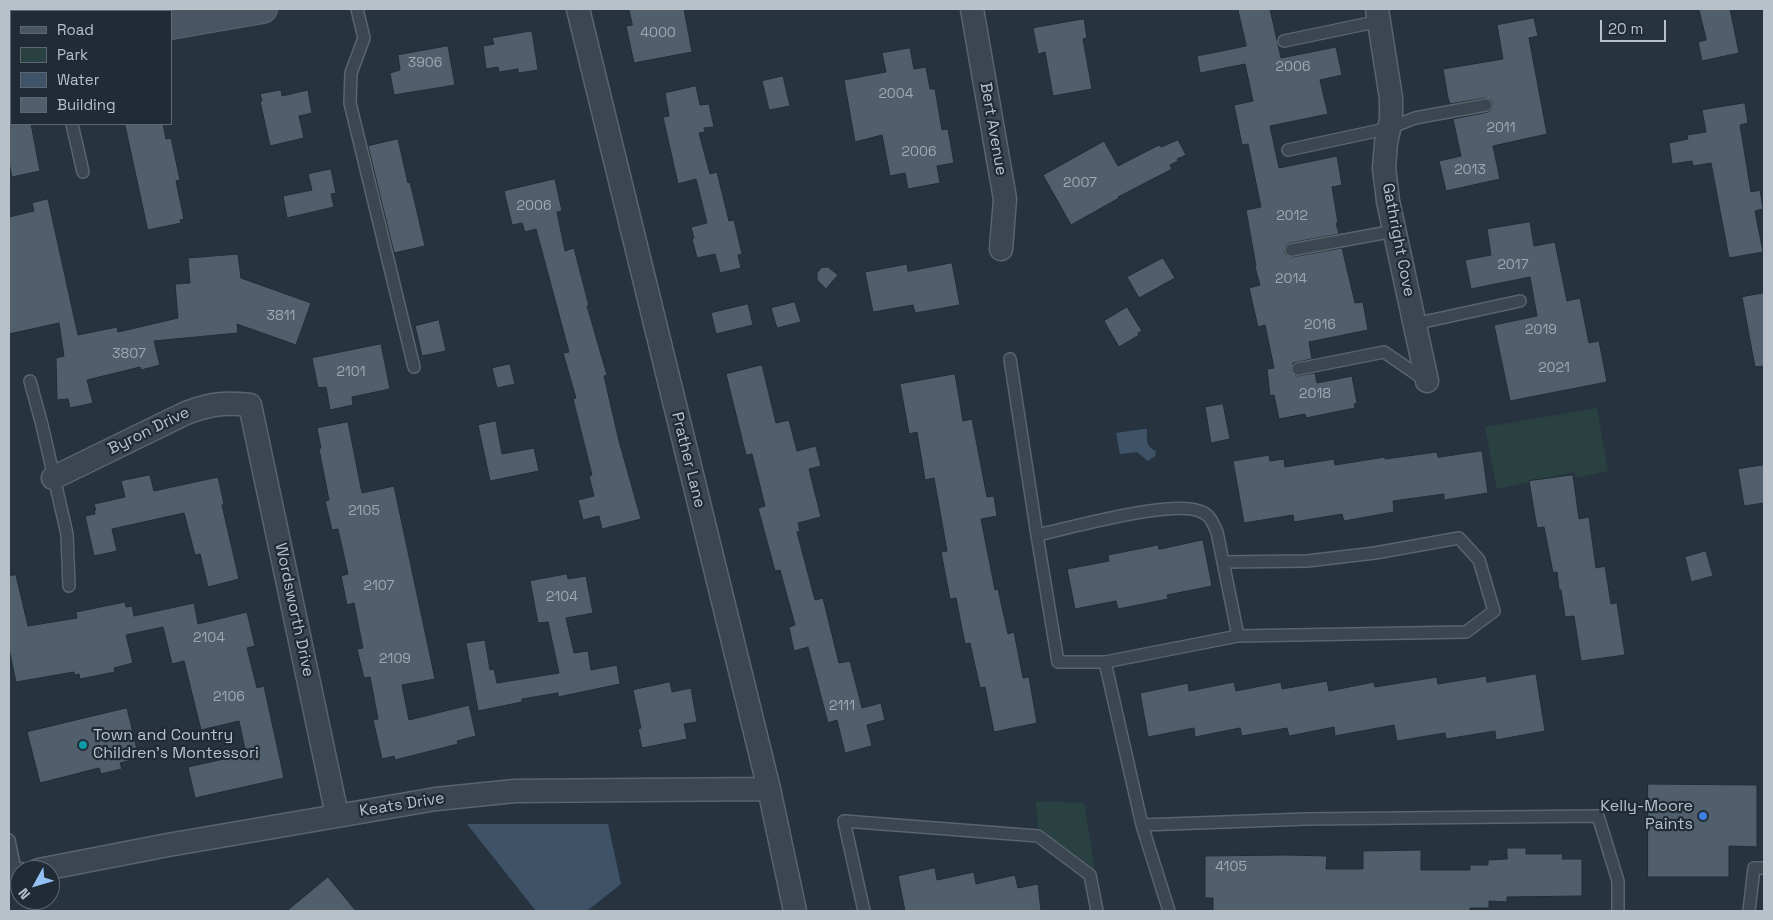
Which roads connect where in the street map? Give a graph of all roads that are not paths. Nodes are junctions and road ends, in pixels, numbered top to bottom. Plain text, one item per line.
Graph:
1 (263, 9) edge
2 (357, 9) edge
3 (578, 9) edge
4 (972, 9) edge
5 (1379, 15) edge
6 (172, 25) edge
7 (1284, 41) dead end
8 (1486, 105) dead end
9 (72, 125) edge
10 (1390, 128) junction
11 (1288, 150) dead end
12 (83, 172) dead end
13 (1394, 231) junction
14 (1001, 249) dead end
15 (1291, 250) dead end
16 (1520, 302) dead end
17 (1414, 324) junction
18 (1010, 359) dead end
19 (414, 367) dead end
20 (1298, 369) dead end
21 (30, 381) dead end
22 (1427, 381) joint
23 (250, 405) joint
24 (53, 478) junction
25 (1036, 535) junction
26 (1224, 562) junction
27 (69, 586) dead end
28 (1238, 636) junction
29 (1105, 662) junction
30 (769, 789) junction
31 (337, 815) junction
32 (1142, 826) junction
33 (9, 840) edge
34 (12, 860) edge
35 (60, 866) edge
36 (1764, 868) edge
37 (795, 911) edge
38 (864, 911) edge
39 (1097, 911) edge
40 (1169, 911) edge
41 (1618, 911) edge
42 (1749, 911) edge

1 - 6 main road
2 - 19 lane
3 - 30 street, Prather Lane
4 - 14 street, Bert Avenue
5 - 7 lane
5 - 10 street, Gathright Cove
8 - 10 lane
9 - 12 lane
10 - 11 lane
10 - 13 street, Gathright Cove
13 - 15 lane
13 - 17 street, Gathright Cove
16 - 17 lane
17 - 22 street, Gathright Cove
18 - 25 lane
20 - 22 lane
21 - 24 lane
23 - 24 street, Byron Drive
23 - 31 street, Wordsworth Drive
24 - 27 lane
25 - 26 lane
25 - 29 lane
26 - 28 lane
26 - 28 lane
28 - 29 lane
29 - 32 lane
30 - 31 street, Keats Drive
30 - 37 street, Prather Lane
31 - 35 street, Keats Drive
32 - 40 lane
32 - 41 lane
33 - 34 lane
36 - 42 lane
38 - 39 lane

